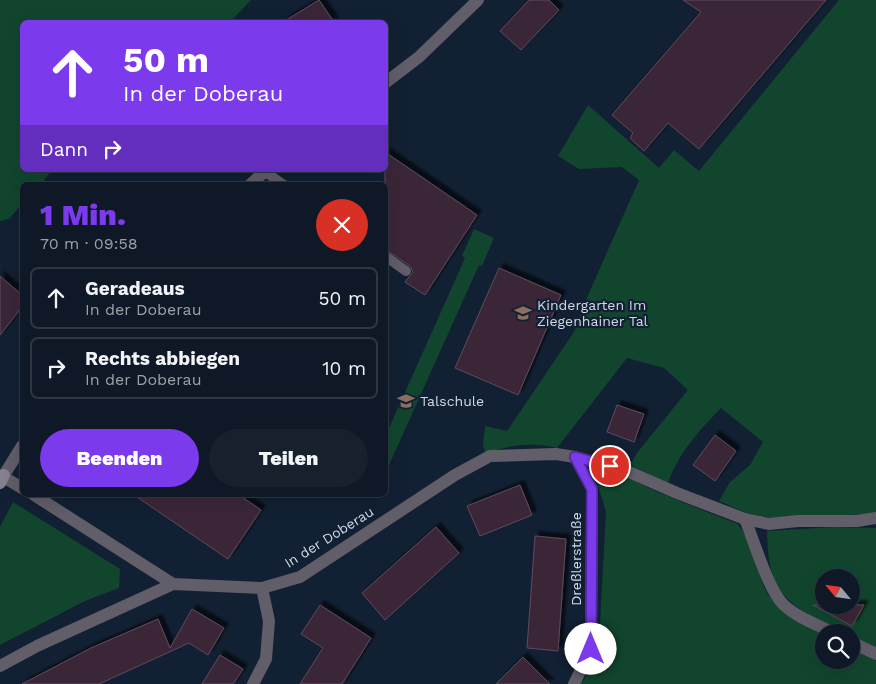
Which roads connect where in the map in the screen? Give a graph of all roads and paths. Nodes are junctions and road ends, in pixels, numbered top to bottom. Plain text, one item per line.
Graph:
1 (478, 0) edge
2 (388, 81) edge
3 (264, 172) edge
4 (266, 172) edge
5 (253, 182) edge
6 (280, 182) edge
7 (388, 258) edge
8 (406, 271) dead end
9 (20, 449) edge
10 (575, 457) junction
11 (1, 478) edge
12 (20, 487) edge
13 (37, 497) edge
14 (876, 518) edge
15 (745, 519) junction
16 (173, 584) junction
17 (262, 588) junction
18 (815, 624) edge
19 (860, 646) edge
20 (876, 654) edge
21 (0, 666) edge
22 (253, 684) edge
23 (574, 684) edge

1 - 2 street
3 - 5 street
4 - 6 lane
7 - 8 lane
9 - 11 street
10 - 15 street, In der Doberau
10 - 17 street, In der Doberau
10 - 23 street, Dreßlerstraße
11 - 12 street
13 - 16 street
14 - 15 street, In der Doberau
15 - 18 street
16 - 17 street
16 - 21 street
17 - 22 street
19 - 20 street

